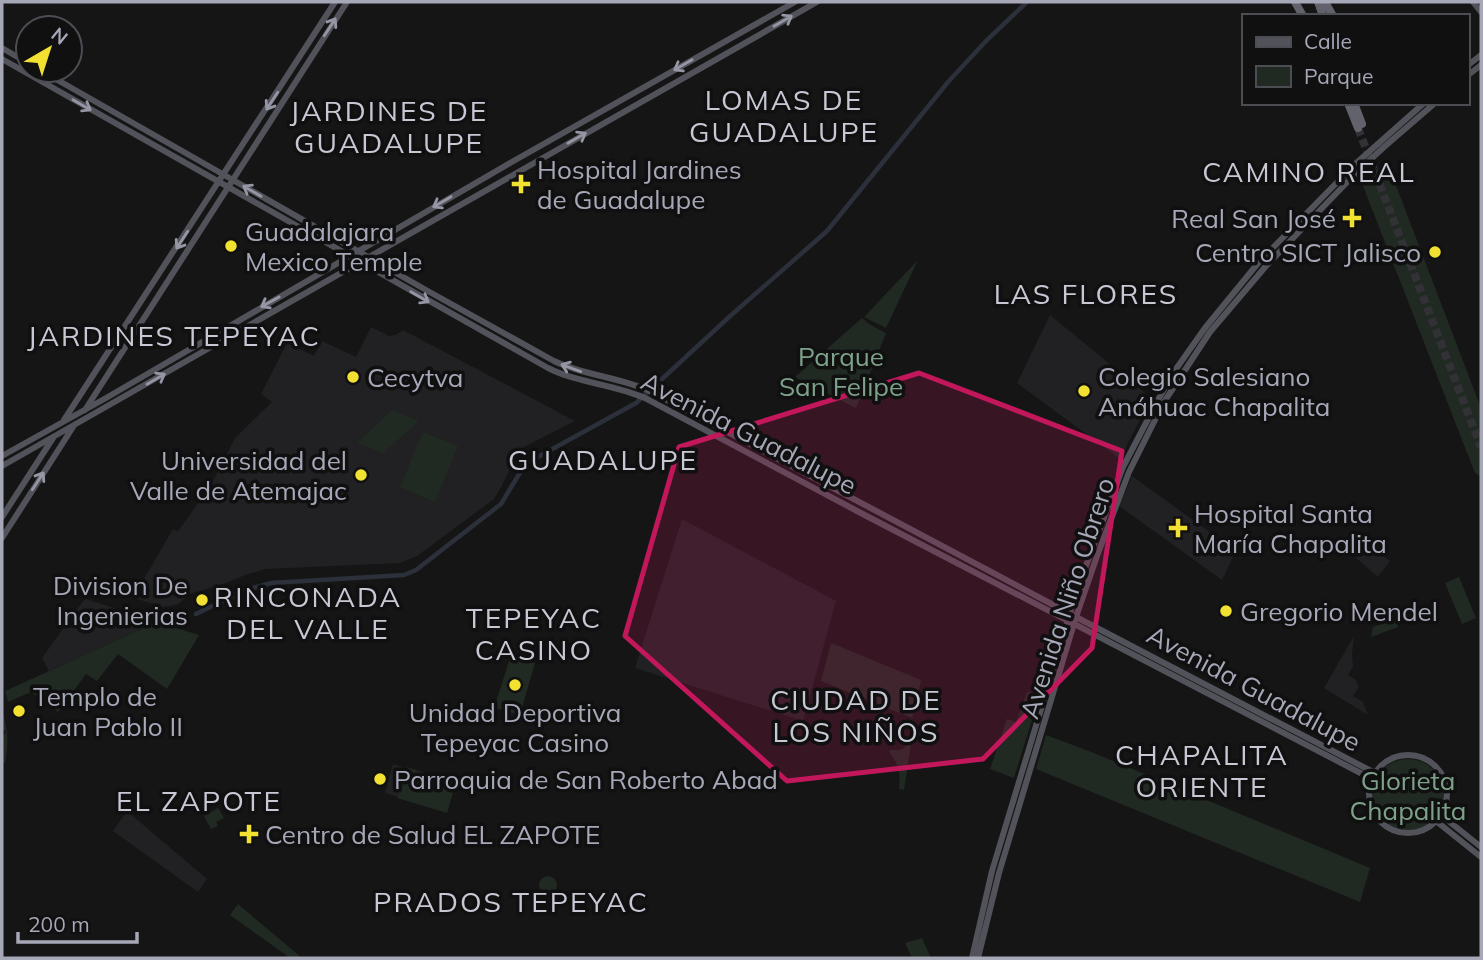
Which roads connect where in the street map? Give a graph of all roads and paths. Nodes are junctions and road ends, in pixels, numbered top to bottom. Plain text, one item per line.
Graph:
1 (335, 2) edge
2 (346, 2) edge
3 (795, 2) edge
4 (817, 2) edge
5 (1473, 2) edge
6 (1481, 12) edge
7 (2, 59) edge
8 (65, 84) edge
9 (1349, 105) edge
10 (1354, 105) edge
11 (1422, 105) edge
12 (1433, 105) edge
13 (224, 175) junction
14 (232, 179) junction
15 (219, 182) junction
16 (473, 184) junction
17 (227, 187) junction
18 (478, 195) junction
19 (358, 251) junction
20 (350, 256) junction
21 (369, 257) junction
22 (361, 262) junction
23 (308, 280) junction
24 (313, 289) junction
25 (251, 313) junction
26 (256, 322) junction
27 (638, 390) junction
28 (96, 391) junction
29 (79, 397) junction
30 (106, 398) junction
31 (85, 410) junction
32 (94, 414) junction
33 (64, 421) junction
34 (75, 424) junction
35 (53, 437) junction
36 (2, 456) edge
37 (2, 466) edge
38 (2, 517) edge
39 (2, 538) edge
40 (1072, 619) junction
41 (1030, 760) junction
42 (1373, 776) junction
43 (1441, 815) junction
44 (1436, 821) junction
45 (1481, 847) edge
46 (1481, 857) edge
47 (972, 958) edge
48 (978, 958) edge

1 -> 13 main road
14 -> 2 main road
3 -> 16 main road
18 -> 4 main road
5 - 6 main road
7 -> 15 main road, Avenida Guadalupe
8 - 13 main road, Avenida Guadalupe
9 - 10 highway
11 - 40 main road, Avenida Niño Obrero
12 - 40 main road, Avenida Niño Obrero
13 - 14 main road, Avenida Guadalupe
13 - 15 main road
14 - 17 main road
19 -> 14 main road, Avenida Guadalupe
15 - 17 main road, Avenida Guadalupe
15 -> 29 main road
16 - 18 main road
16 -> 19 main road
17 - 20 main road, Avenida Guadalupe
17 - 28 main road
18 - 21 main road
19 - 20 main road
19 - 21 main road, Avenida Guadalupe
20 - 22 main road, Avenida Guadalupe
20 - 23 main road
21 - 22 main road
27 -> 21 main road, Avenida Guadalupe
22 - 24 main road
22 -> 27 main road, Avenida Guadalupe
23 - 24 main road
23 -> 25 main road
24 - 26 main road
25 - 26 main road
25 - 30 main road
32 -> 26 main road
27 - 40 main road, Avenida Guadalupe
28 - 30 main road
28 - 31 main road
29 - 31 main road
29 - 33 main road
30 - 31 main road
31 - 32 main road
31 - 33 main road
31 - 34 main road
32 - 34 main road
33 - 35 main road
33 - 36 main road
34 - 35 main road
39 -> 34 main road
35 - 37 main road
35 - 38 main road
40 - 41 main road, Avenida Niño Obrero
40 - 42 main road, Avenida Guadalupe
41 - 47 main road, Avenida Niño Obrero
41 - 48 main road, Avenida Niño Obrero
42 - 43 main road
42 - 44 main road
43 - 44 main road
43 - 45 main road
44 - 46 main road

